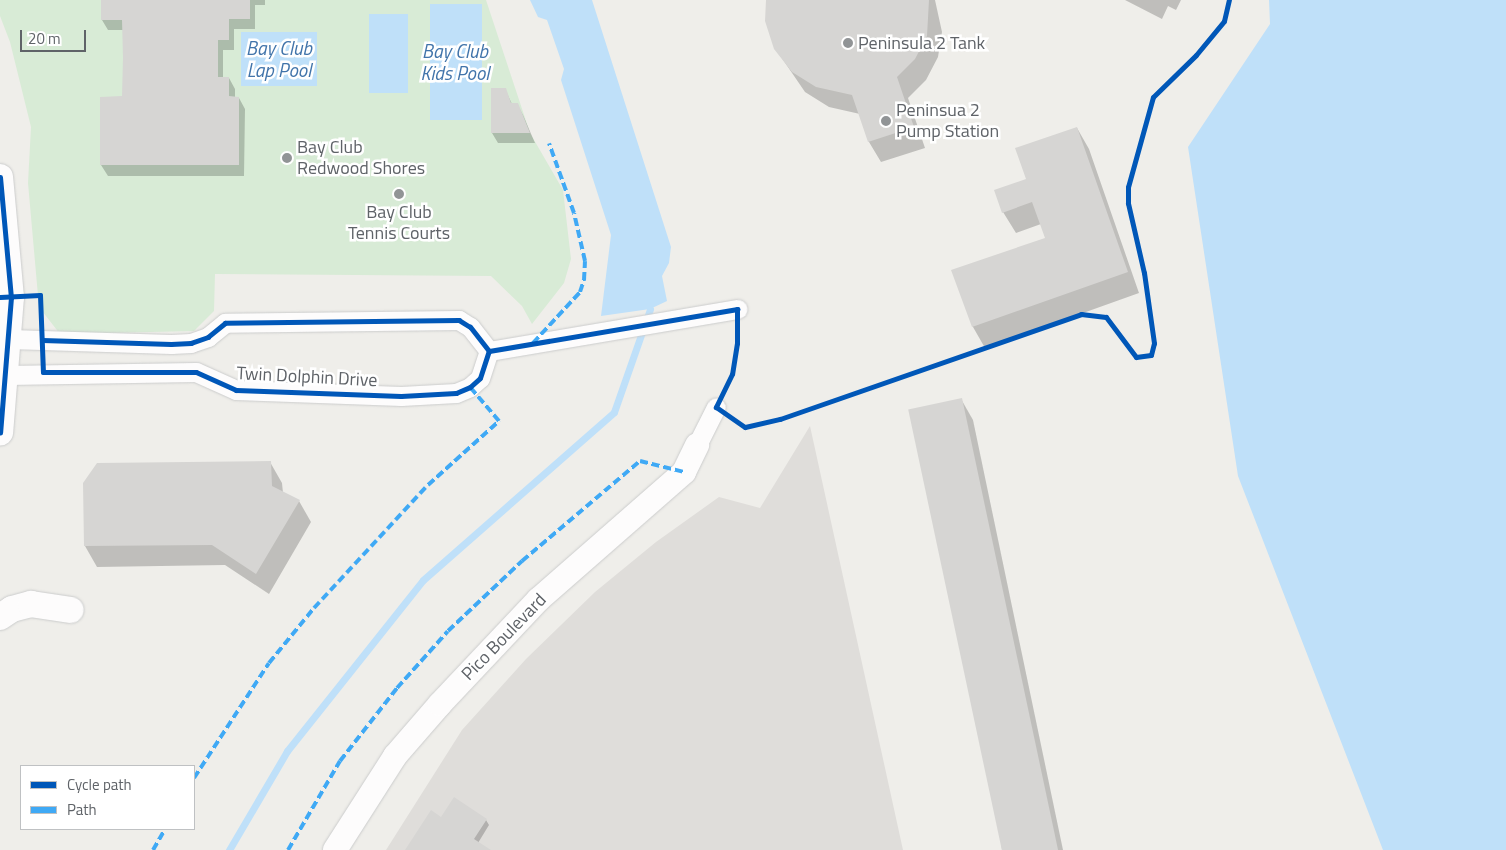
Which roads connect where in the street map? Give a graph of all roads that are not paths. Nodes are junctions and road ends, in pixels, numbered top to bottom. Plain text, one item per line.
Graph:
1 (0, 177) edge
2 (737, 309) dead end
3 (5, 339) edge
4 (489, 351) junction
5 (4, 375) edge
6 (716, 407) dead end
7 (0, 432) edge
8 (697, 446) joint
9 (71, 610) dead end
10 (0, 616) edge
11 (335, 850) edge

1 - 3 main road
2 - 4 street
3 - 4 street
3 - 5 main road
4 - 5 street, Twin Dolphin Drive
5 - 7 main road
6 - 8 street
8 - 11 street, Pico Boulevard
9 - 10 main road

